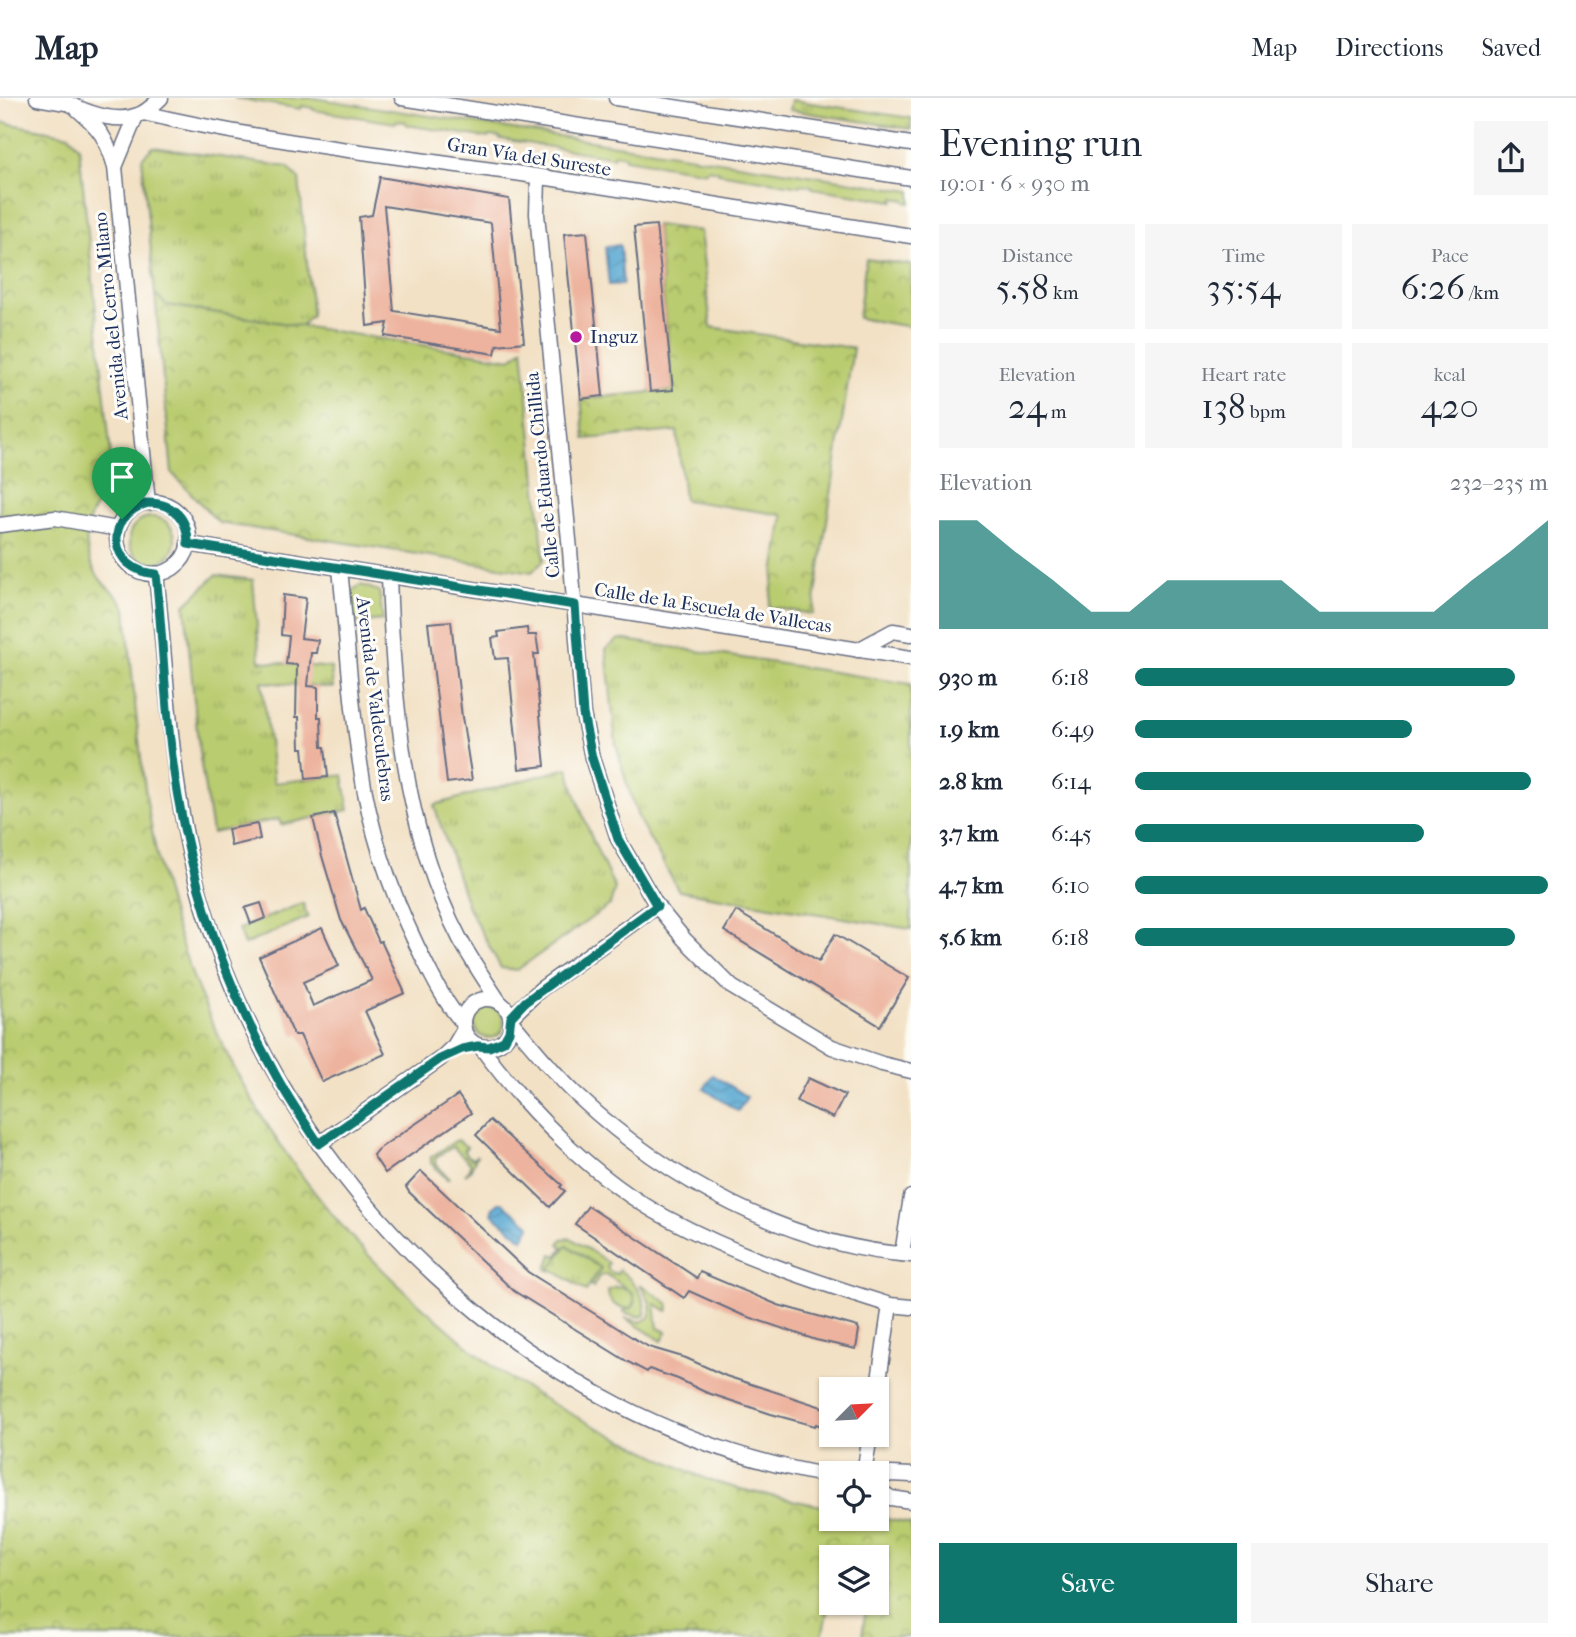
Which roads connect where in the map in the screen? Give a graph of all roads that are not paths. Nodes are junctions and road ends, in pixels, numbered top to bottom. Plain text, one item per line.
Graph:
1 (37, 98) edge
2 (161, 98) edge
3 (402, 98) edge
4 (616, 98) edge
5 (67, 103) edge
6 (139, 115) junction
7 (911, 144) edge
8 (116, 167) junction
9 (538, 177) junction
10 (911, 178) edge
11 (911, 236) edge
12 (148, 503) junction
13 (0, 525) edge
14 (118, 529) junction
15 (188, 544) junction
16 (340, 569) junction
17 (156, 574) junction
18 (389, 576) junction
19 (575, 605) junction
20 (911, 634) edge
21 (858, 650) junction
22 (911, 658) edge
23 (657, 906) junction
24 (541, 989) junction
25 (501, 1003) junction
26 (511, 1019) junction
27 (463, 1026) junction
28 (479, 1046) junction
29 (440, 1059) junction
30 (911, 1071) edge
31 (319, 1144) junction
32 (911, 1197) edge
33 (906, 1254) edge
34 (890, 1305) junction
35 (911, 1307) edge
36 (879, 1377) edge
37 (819, 1473) edge
38 (889, 1475) edge
39 (911, 1475) edge
40 (889, 1497) edge
41 (911, 1501) edge

1 - 5 street
2 - 6 street
3 - 10 street, Gran Vía del Sureste
4 - 7 street
5 - 6 street, Gran Vía del Sureste
5 - 8 street, Avenida del Cerro Milano
6 - 8 street, Avenida del Cerro Milano
6 - 9 street, Gran Vía del Sureste
8 - 12 street, Avenida del Cerro Milano
9 - 11 street, Gran Vía del Sureste
9 - 19 street, Calle de Eduardo Chillida
12 - 14 street
12 - 15 street
13 - 14 street
14 - 17 street
15 - 16 street, Calle de la Escuela de Vallecas
15 - 17 street
16 - 18 street, Calle de la Escuela de Vallecas
16 - 27 street, Avenida de Valdeculebras
17 - 31 street
18 - 19 street, Calle de la Escuela de Vallecas
18 - 25 street, Avenida de Valdeculebras
19 - 21 street, Calle de la Escuela de Vallecas
19 - 23 street, Calle de Eduardo Chillida
20 - 21 street
21 - 22 street, Calle de la Escuela de Vallecas
23 - 24 street
23 - 30 street, Calle de Eduardo Chillida
24 - 25 street
24 - 26 street
25 - 26 street
25 - 27 street
26 - 28 street
26 - 33 street
27 - 28 street
27 - 29 street
28 - 29 street
28 - 34 street
29 - 31 street
31 - 37 street
32 - 33 street
34 - 35 street
34 - 36 street
38 - 39 street
40 - 41 street

